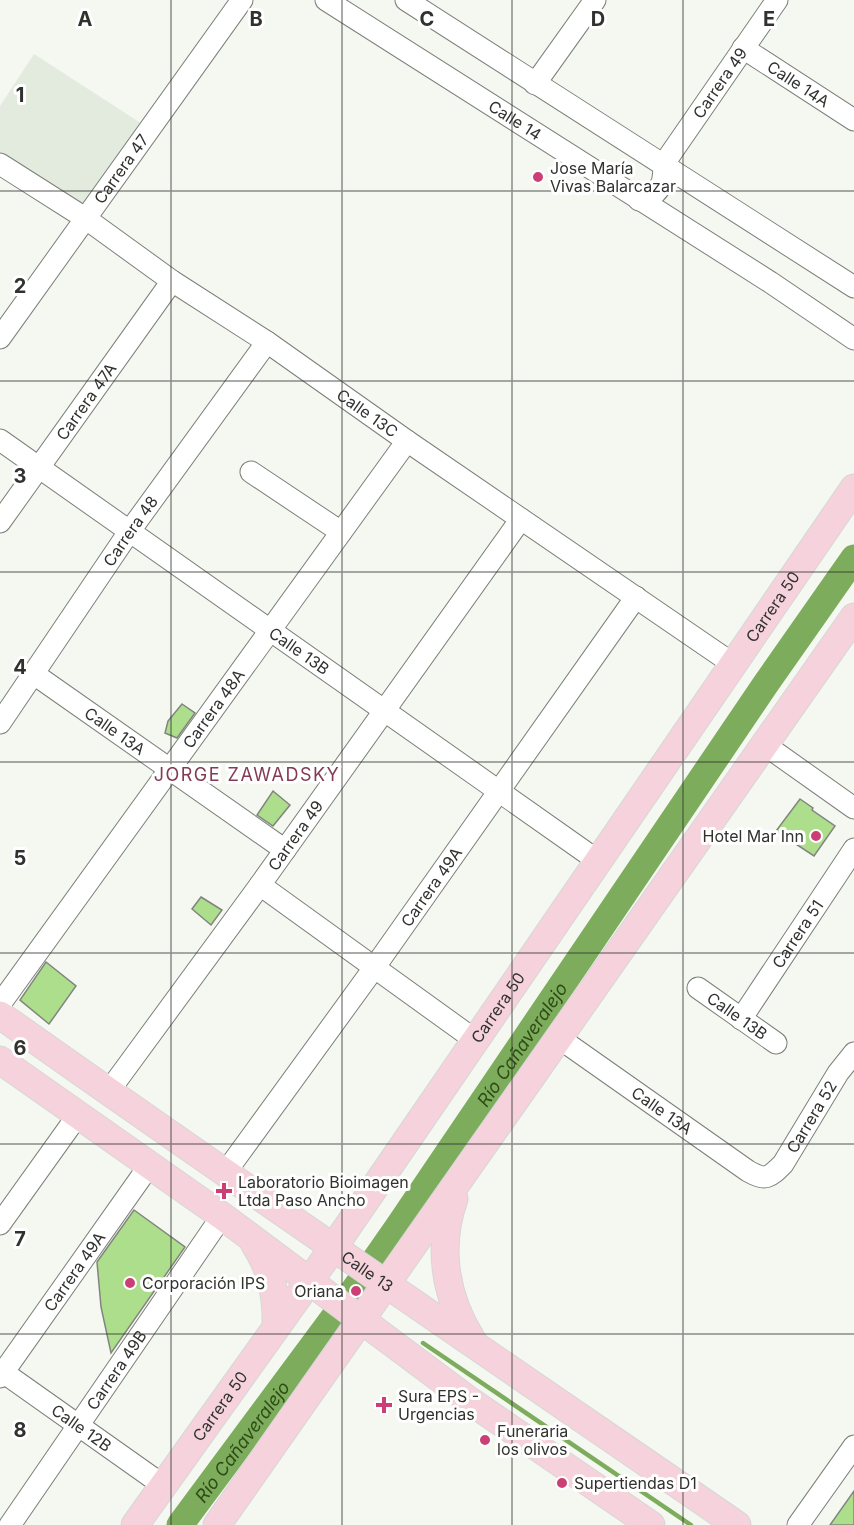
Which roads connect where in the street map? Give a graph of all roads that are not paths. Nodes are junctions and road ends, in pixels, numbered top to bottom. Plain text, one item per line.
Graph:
1 (242, 0) edge
2 (326, 0) edge
3 (595, 0) edge
4 (777, 0) edge
5 (412, 2) edge
6 (743, 48) junction
7 (535, 84) junction
8 (854, 120) edge
9 (0, 164) edge
10 (663, 165) junction
11 (639, 200) junction
12 (86, 218) junction
13 (172, 281) junction
14 (854, 287) edge
15 (0, 338) edge
16 (854, 339) edge
17 (267, 342) junction
18 (0, 440) edge
19 (407, 441) junction
20 (38, 468) junction
21 (251, 472) dead end
22 (854, 488) edge
23 (520, 519) junction
24 (0, 522) edge
25 (129, 532) junction
26 (341, 532) junction
27 (636, 597) junction
28 (854, 617) edge
29 (270, 631) junction
30 (733, 664) junction
31 (34, 674) junction
32 (3, 711) edge
33 (384, 711) junction
34 (765, 745) junction
35 (171, 770) junction
36 (499, 791) junction
37 (854, 808) edge
38 (854, 849) edge
39 (285, 850) junction
40 (598, 861) junction
41 (260, 885) junction
42 (374, 968) junction
43 (698, 988) dead end
44 (0, 1008) edge
45 (0, 1016) edge
46 (741, 1018) junction
47 (25, 1033) junction
48 (560, 1038) junction
49 (475, 1040) junction
50 (776, 1043) dead end
51 (854, 1053) edge
52 (1, 1064) edge
53 (111, 1094) junction
54 (78, 1115) junction
55 (149, 1166) junction
56 (228, 1176) junction
57 (767, 1177) joint
58 (462, 1179) junction
59 (360, 1208) junction
60 (222, 1216) junction
61 (285, 1216) junction
62 (0, 1224) edge
63 (250, 1237) junction
64 (338, 1251) junction
65 (382, 1281) junction
66 (314, 1284) junction
67 (425, 1310) junction
68 (357, 1316) junction
69 (276, 1327) junction
70 (475, 1343) junction
71 (406, 1352) junction
72 (332, 1361) junction
73 (1, 1374) edge
74 (79, 1425) junction
75 (854, 1446) edge
76 (164, 1486) junction
77 (10, 1525) edge
78 (135, 1525) edge
79 (217, 1525) edge
80 (651, 1525) edge
81 (738, 1525) edge
82 (798, 1525) edge

1 - 12 street, Carrera 47
2 - 11 street, Calle 14
3 - 7 street
4 - 6 street, Carrera 49
5 - 7 street
6 - 8 street, Calle 14A
6 - 10 street, Carrera 49
7 - 10 street
9 - 12 street, Calle 13C
10 - 11 street, Carrera 49
10 - 14 street
11 - 16 street, Calle 14
12 - 13 street, Calle 13C
12 - 15 street, Carrera 47
13 - 17 street, Calle 13C
13 - 20 street, Carrera 47A
17 - 19 street, Calle 13C
17 - 25 street, Carrera 48
18 - 20 street, Calle 13B
19 - 23 street, Calle 13C
19 - 26 street, Carrera 48A
20 - 24 street, Carrera 47A
20 - 25 street, Calle 13B
21 - 26 street
22 - 30 main road, Carrera 50
23 - 27 street, Calle 13C
23 - 33 street, Carrera 49
25 - 29 street, Calle 13B
25 - 31 street, Carrera 48
26 - 29 street, Carrera 48A
27 - 30 street, Calle 13C
27 - 36 street, Carrera 49A
28 - 34 main road
29 - 33 street, Calle 13B
29 - 35 street, Carrera 48A
30 - 40 main road, Carrera 50
31 - 32 street, Carrera 48
31 - 35 street, Calle 13A
33 - 36 street, Calle 13B
33 - 39 street, Carrera 49
34 - 37 street
34 - 48 main road
35 - 39 street, Calle 13A
35 - 44 street, Carrera 48A
36 - 40 street, Calle 13B
36 - 42 street, Carrera 49A
38 - 46 street, Carrera 51
39 - 41 street, Carrera 49
40 - 49 main road, Carrera 50
41 - 42 street
41 - 53 street, Carrera 49
42 - 49 street
42 - 56 street, Carrera 49A
43 - 46 street, Calle 13B
45 - 47 main road, Calle 13
46 - 50 street, Calle 13B
47 - 52 main road
47 - 53 main road, Calle 13
48 - 57 street, Calle 13A
48 - 58 main road
49 - 59 main road, Carrera 50
51 - 57 street, Carrera 52
52 - 54 main road
53 - 56 main road, Calle 13
54 - 55 main road
54 - 62 street
55 - 60 main road
55 - 73 street, Carrera 49A
56 - 61 main road, Calle 13
58 - 65 main road
58 - 70 main road
59 - 61 main road
59 - 64 main road, Carrera 50
60 - 63 main road
60 - 74 street, Carrera 49B
61 - 64 main road, Calle 13
63 - 66 main road
63 - 69 main road
64 - 65 main road, Calle 13
64 - 66 main road, Carrera 50
65 - 67 main road, Calle 13
65 - 68 main road
66 - 68 main road
66 - 69 main road, Carrera 50
67 - 70 main road, Calle 13
67 - 71 main road
68 - 71 main road
68 - 72 main road
69 - 76 main road, Carrera 50
70 - 81 main road, Calle 13
71 - 72 main road
71 - 80 main road
72 - 79 main road
73 - 74 street, Calle 12B
74 - 76 street, Calle 12B
74 - 77 street, Carrera 49B
75 - 82 street
76 - 78 main road, Carrera 50

